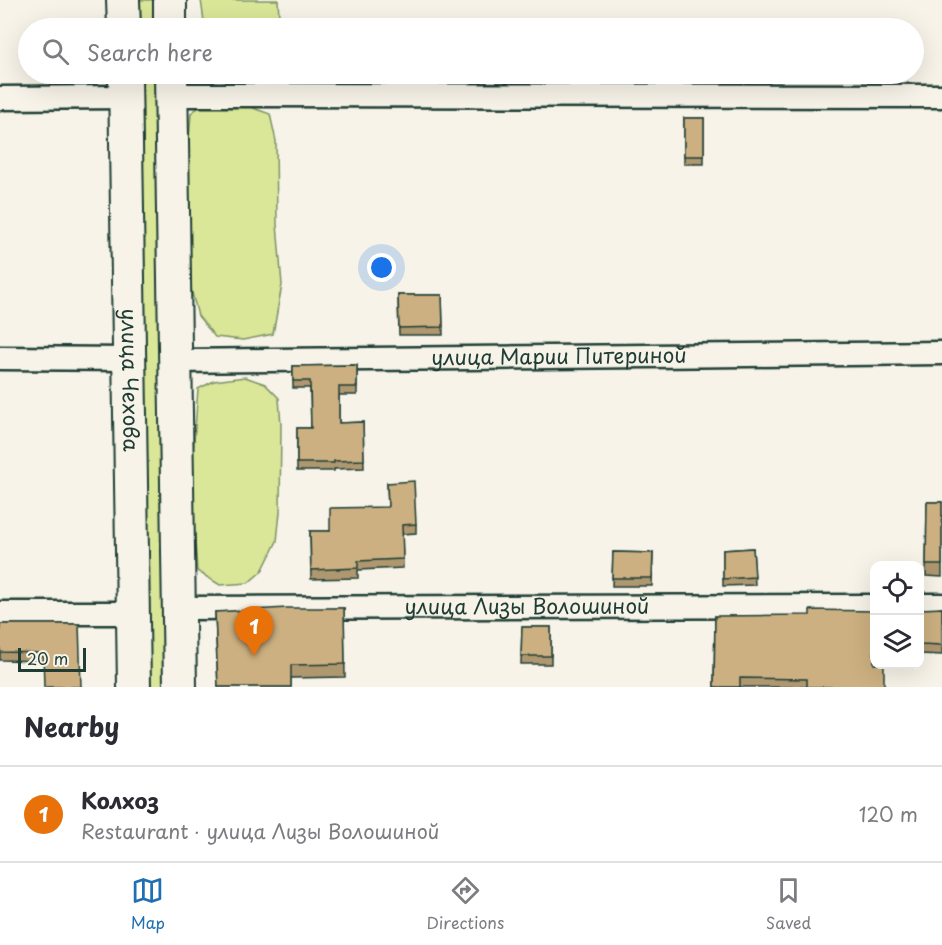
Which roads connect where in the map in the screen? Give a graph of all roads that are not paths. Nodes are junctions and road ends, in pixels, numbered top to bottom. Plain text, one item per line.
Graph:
1 (123, 0) edge
2 (170, 0) edge
3 (124, 18) edge
4 (170, 18) edge
5 (171, 84) edge
6 (125, 85) edge
7 (942, 96) edge
8 (0, 98) edge
9 (942, 353) edge
10 (0, 358) edge
11 (129, 358) junction
12 (175, 361) junction
13 (924, 605) edge
14 (942, 605) edge
15 (870, 606) edge
16 (179, 608) junction
17 (0, 613) edge
18 (133, 613) junction
19 (134, 687) edge
20 (180, 687) edge

1 - 3 main road
2 - 4 main road
5 - 7 street
5 - 12 main road
6 - 8 street
6 - 11 main road, улица Чехова
9 - 12 street, улица Марии Питериной
10 - 11 street
11 - 18 main road, улица Чехова
12 - 16 main road
13 - 14 street
15 - 16 street, улица Лизы Волошиной
16 - 20 main road
17 - 18 street
18 - 19 main road, улица Чехова

